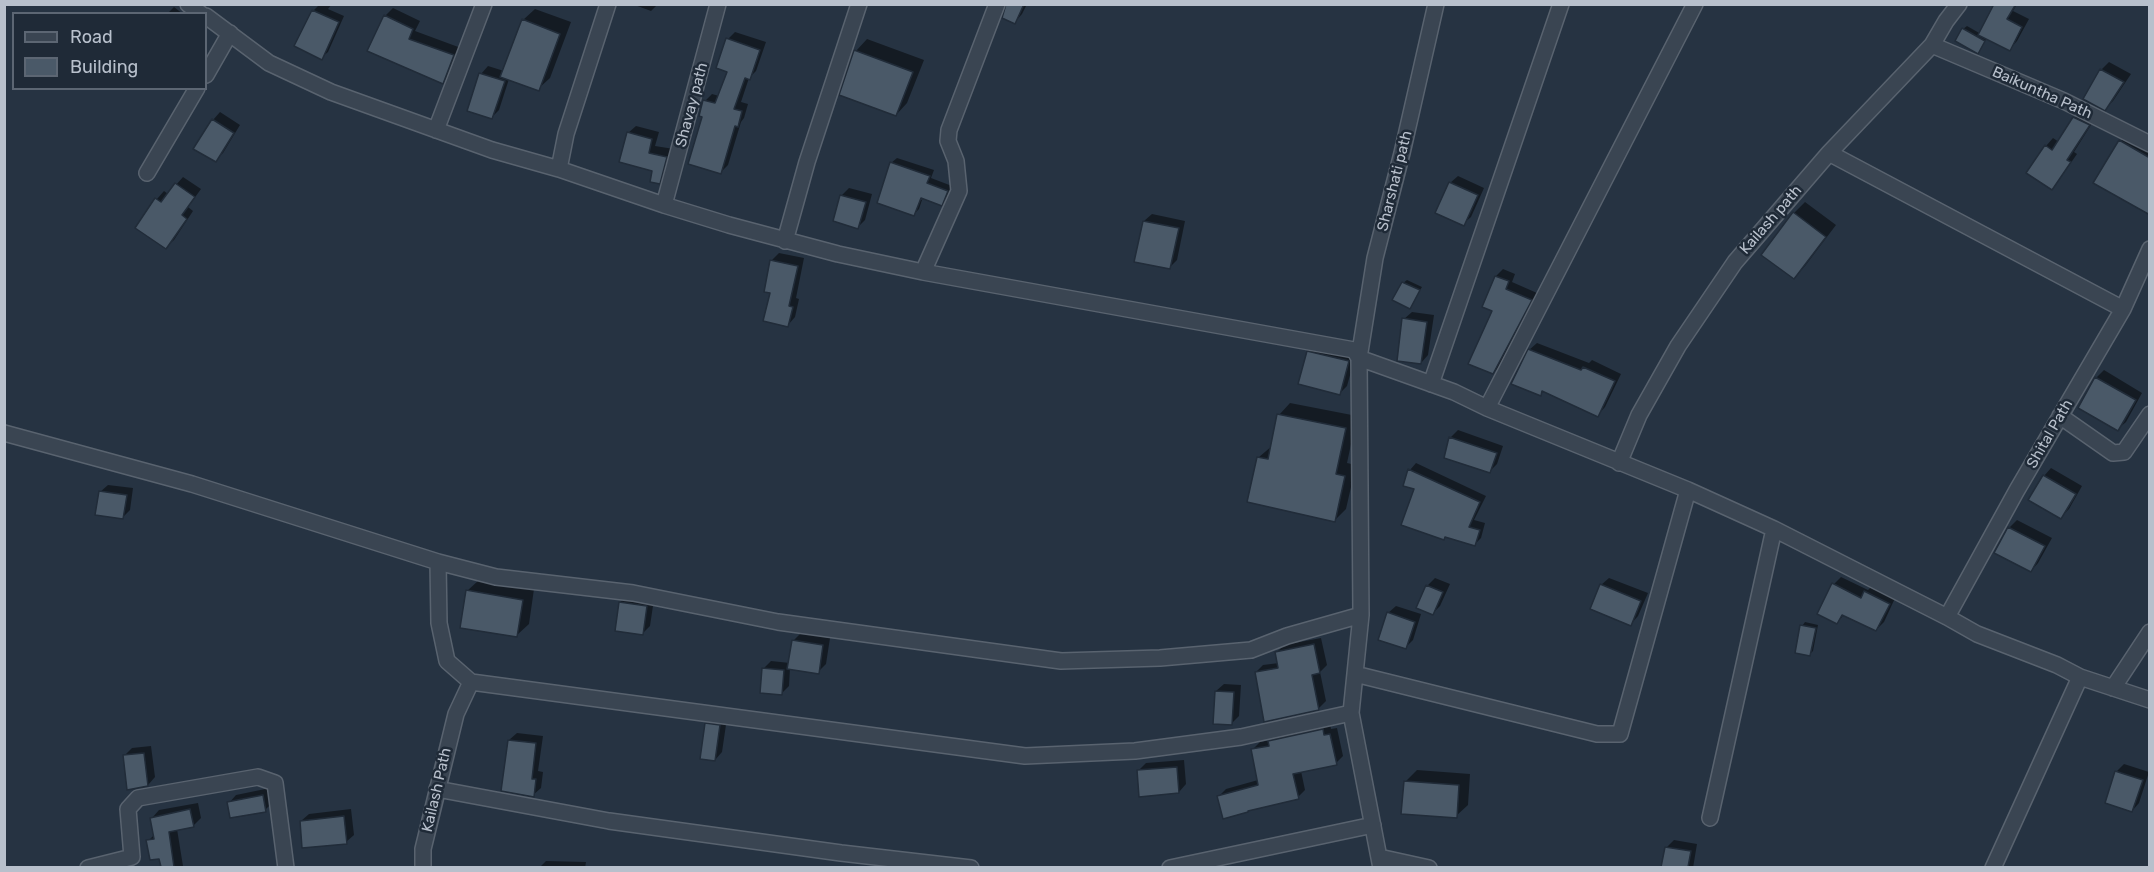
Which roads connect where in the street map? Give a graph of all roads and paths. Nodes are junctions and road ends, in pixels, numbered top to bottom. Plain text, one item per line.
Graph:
1 (484, 4) edge
2 (608, 4) edge
3 (718, 4) edge
4 (859, 4) edge
5 (997, 4) edge
6 (1436, 4) edge
7 (1561, 4) edge
8 (1695, 4) edge
9 (1959, 4) edge
10 (207, 17) edge
11 (230, 33) junction
12 (1932, 45) junction
13 (207, 73) edge
14 (196, 90) edge
15 (436, 130) junction
16 (2150, 144) edge
17 (1829, 153) junction
18 (558, 169) junction
19 (147, 173) dead end
20 (664, 205) junction
21 (785, 241) junction
22 (2150, 249) edge
23 (923, 272) junction
24 (2122, 309) junction
25 (1359, 358) junction
26 (1431, 384) junction
27 (1487, 408) junction
28 (2150, 414) edge
29 (2060, 416) junction
30 (4, 433) edge
31 (1619, 463) junction
32 (1688, 490) junction
33 (1774, 530) junction
34 (438, 562) junction
35 (1361, 615) junction
36 (1947, 617) junction
37 (2150, 632) edge
38 (1355, 674) junction
39 (2080, 677) junction
40 (471, 682) junction
41 (2113, 688) junction
42 (2150, 700) edge
43 (1351, 713) junction
44 (437, 789) junction
45 (1710, 818) dead end
46 (1373, 825) junction
47 (134, 862) edge
48 (1380, 862) edge
49 (88, 867) edge
50 (282, 867) edge
51 (423, 867) edge
52 (971, 867) edge
53 (1170, 867) edge
54 (1429, 867) edge
55 (1993, 867) edge

1 - 15 street
2 - 18 street
3 - 20 street, Shavay path
4 - 21 street
5 - 23 street
6 - 25 street, Sharshati path
7 - 26 street
8 - 27 street
9 - 12 street, Kailash path
10 - 11 street
11 - 13 street
11 - 15 street
12 - 16 street, Baikuntha Path
12 - 17 street, Kailash path
14 - 19 street
15 - 18 street
17 - 24 street
17 - 31 street, Kailash path
18 - 20 street
20 - 21 street
21 - 23 street
22 - 24 street, Shital Path
23 - 25 street
24 - 29 street, Shital Path
25 - 26 street
25 - 35 street, Sharshati path
26 - 27 street
27 - 31 street
28 - 29 street
29 - 36 street, Shital Path
30 - 34 street
31 - 32 street
32 - 33 street
32 - 38 street
33 - 36 street
33 - 45 street
34 - 35 street
34 - 40 street
35 - 38 street, Sharshati path
36 - 39 street
37 - 41 street
38 - 43 street, Sharshati path
39 - 41 street
39 - 55 street
40 - 43 street
40 - 44 street, Kailash Path
41 - 42 street
43 - 46 street, Sharshati path
44 - 51 street, Kailash Path
44 - 52 street
46 - 48 street, Sharshati path
46 - 53 street
47 - 49 street
47 - 50 street
48 - 54 street

